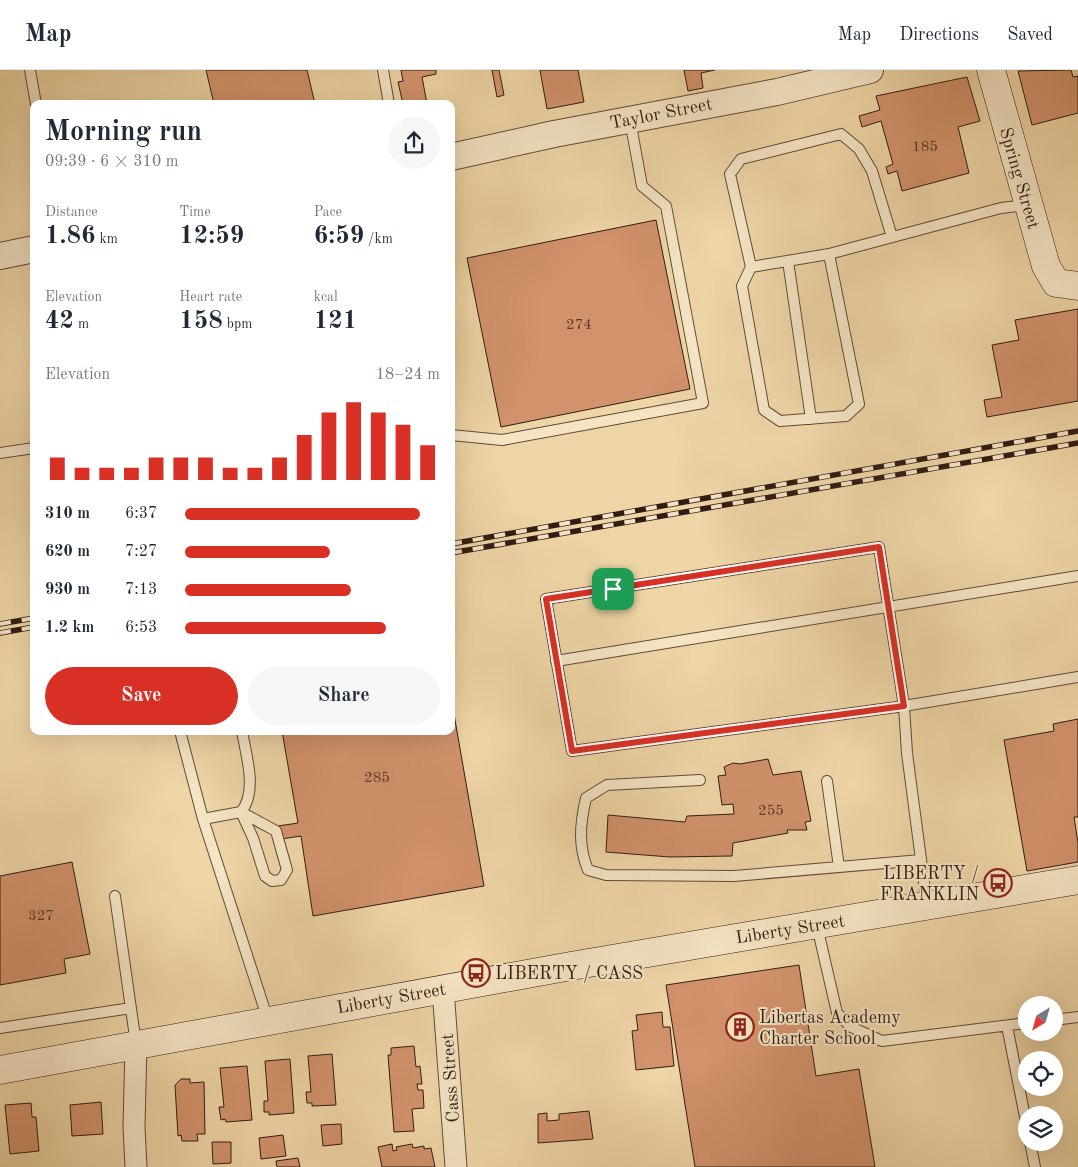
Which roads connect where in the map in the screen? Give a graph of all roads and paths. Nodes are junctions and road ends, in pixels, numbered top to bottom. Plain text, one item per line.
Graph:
1 (30, 70) edge
2 (383, 70) edge
3 (870, 70) edge
4 (991, 70) edge
5 (35, 100) edge
6 (388, 100) edge
7 (630, 119) junction
8 (455, 157) edge
9 (1028, 204) junction
10 (892, 237) junction
11 (30, 250) edge
12 (829, 254) junction
13 (0, 256) edge
14 (788, 261) junction
15 (751, 267) junction
16 (1067, 285) edge
17 (811, 419) junction
18 (455, 435) edge
19 (30, 449) edge
20 (0, 453) edge
21 (1078, 576) edge
22 (889, 609) junction
23 (556, 661) junction
24 (1078, 678) edge
25 (904, 706) junction
26 (181, 735) edge
27 (243, 735) edge
28 (700, 780) dead end
29 (828, 781) dead end
30 (241, 812) junction
31 (203, 818) junction
32 (920, 860) junction
33 (839, 867) junction
34 (1078, 880) edge
35 (115, 896) dead end
36 (927, 906) junction
37 (817, 925) junction
38 (443, 989) junction
39 (131, 1008) junction
40 (1078, 1017) edge
41 (1063, 1019) edge
42 (268, 1021) junction
43 (1018, 1025) edge
44 (1007, 1026) junction
45 (0, 1028) edge
46 (136, 1045) junction
47 (0, 1070) edge
48 (1023, 1106) edge
49 (1032, 1151) edge
50 (136, 1167) edge
51 (456, 1167) edge
52 (1035, 1167) edge

1 - 5 lane
2 - 6 lane
3 - 7 street, Taylor Street
4 - 9 main road, Spring Street
7 - 8 street, Taylor Street
7 - 18 lane
9 - 10 lane
9 - 16 main road, Spring Street
10 - 12 lane
10 - 15 lane
11 - 13 street
12 - 14 lane
12 - 17 lane
14 - 15 lane
14 - 17 lane
15 - 17 lane
19 - 20 lane
21 - 22 lane
22 - 23 lane
22 - 23 lane
22 - 25 lane
23 - 25 lane
24 - 25 lane
25 - 32 lane
26 - 31 lane
27 - 30 lane
28 - 33 lane
29 - 33 lane
30 - 30 lane
30 - 31 lane
31 - 42 lane
32 - 33 lane
32 - 36 lane
34 - 36 main road, Liberty Street
35 - 39 lane
36 - 37 main road, Liberty Street
37 - 38 main road, Liberty Street
37 - 44 lane
38 - 42 main road, Liberty Street
38 - 51 street, Cass Street
39 - 45 lane
39 - 46 lane
40 - 41 lane
42 - 46 main road, Liberty Street
43 - 44 lane
44 - 48 lane
46 - 47 main road, Liberty Street
46 - 50 street
49 - 52 lane

